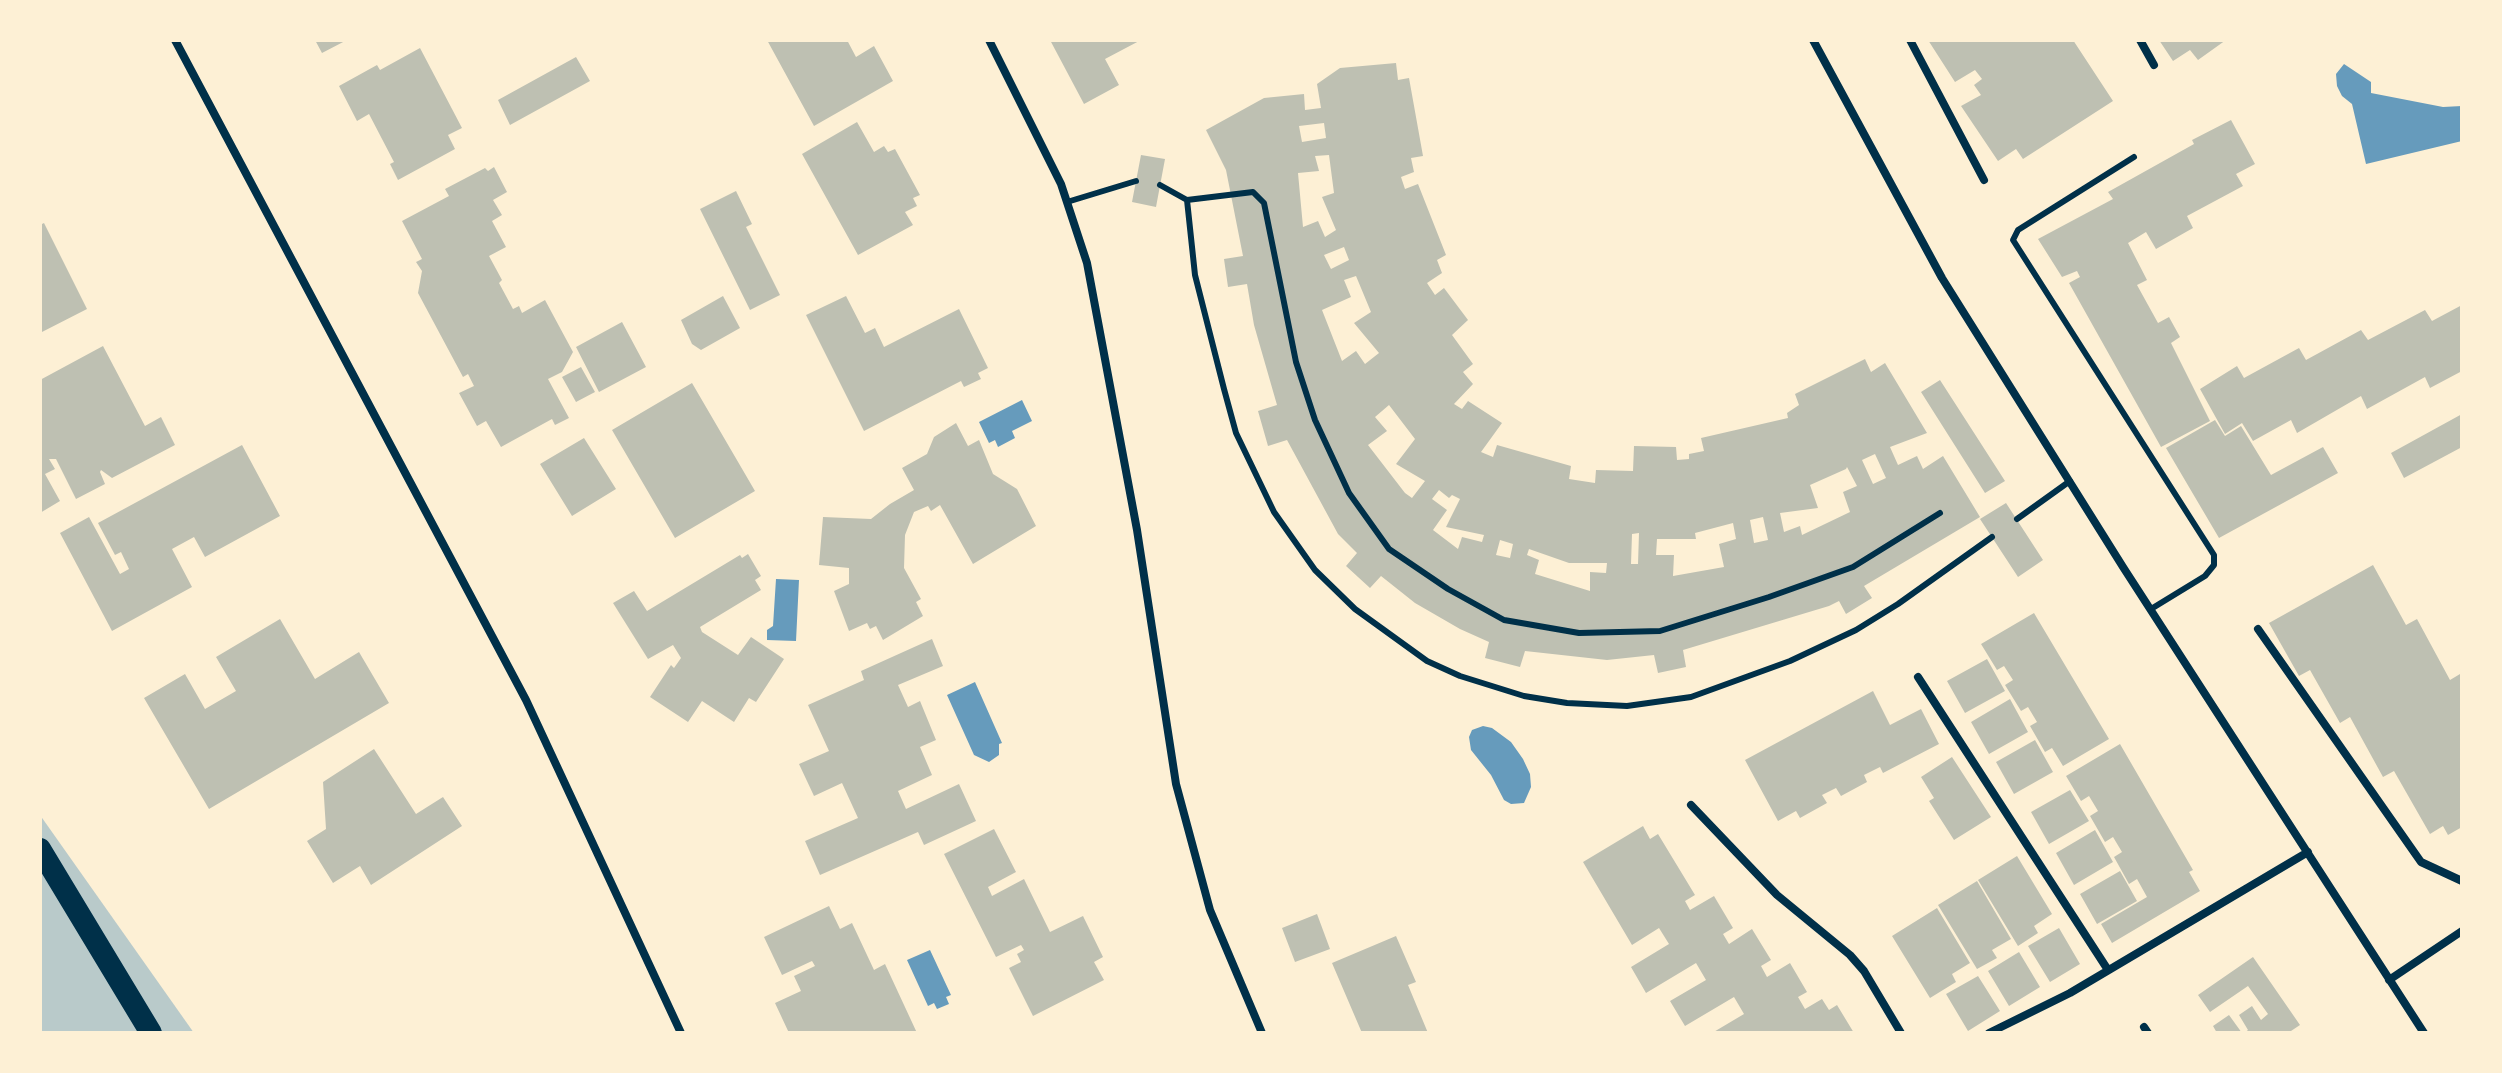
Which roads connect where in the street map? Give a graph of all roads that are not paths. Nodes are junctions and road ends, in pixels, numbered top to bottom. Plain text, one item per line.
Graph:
1 (175, 40) edge
2 (989, 40) edge
3 (1813, 40) edge
4 (1910, 40) edge
5 (2140, 40) edge
6 (2154, 65) dead end
7 (2134, 157) dead end
8 (1984, 180) dead end
9 (1136, 181) dead end
10 (1160, 185) dead end
11 (1187, 200) junction
12 (1067, 202) junction
13 (2070, 481) junction
14 (1940, 513) dead end
15 (2017, 519) dead end
16 (1992, 537) dead end
17 (2151, 609) junction
18 (2258, 629) dead end
19 (1918, 677) dead end
20 (1691, 805) dead end
21 (40, 849) edge
22 (2308, 852) junction
23 (2462, 881) edge
24 (2462, 931) edge
25 (2108, 970) junction
26 (2389, 980) junction
27 (151, 1033) edge
28 (681, 1033) edge
29 (1262, 1033) edge
30 (1901, 1033) edge
31 (1989, 1033) edge
32 (2424, 1033) edge

1 - 28 street
2 - 12 street
3 - 13 street
4 - 8 street
5 - 6 street
7 - 17 lane
9 - 12 lane
10 - 11 lane
11 - 14 lane
11 - 16 lane
12 - 29 street
13 - 15 lane
13 - 17 street
17 - 22 street
18 - 23 street
19 - 25 street
20 - 30 street
21 - 27 highway
22 - 25 street
22 - 26 street
24 - 26 street
25 - 31 street
26 - 32 street

